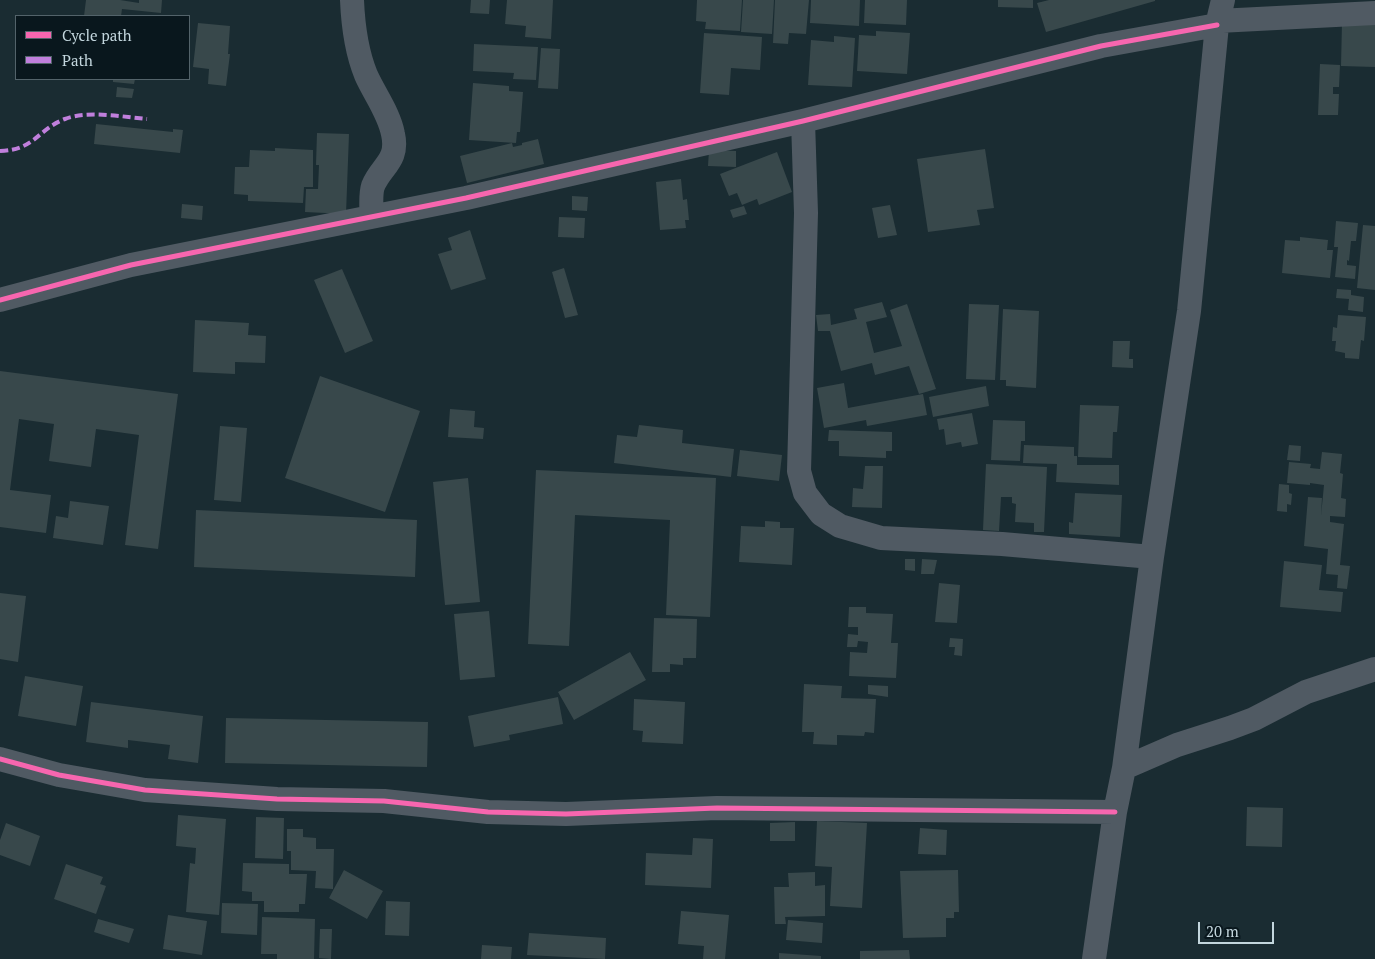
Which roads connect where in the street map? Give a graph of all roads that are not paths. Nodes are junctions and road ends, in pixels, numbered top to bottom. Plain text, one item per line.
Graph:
1 (352, 0) edge
2 (1375, 13) edge
3 (1219, 15) edge
4 (803, 121) junction
5 (371, 216) junction
6 (0, 300) edge
7 (1152, 556) junction
8 (1375, 669) edge
9 (0, 759) edge
10 (1124, 768) junction
11 (1115, 812) junction
12 (1094, 959) edge

1 - 5 street
2 - 3 street
3 - 4 street
3 - 7 street
4 - 5 street
4 - 7 street
5 - 6 street
7 - 10 street
8 - 10 street
9 - 11 street
10 - 11 street
11 - 12 street

